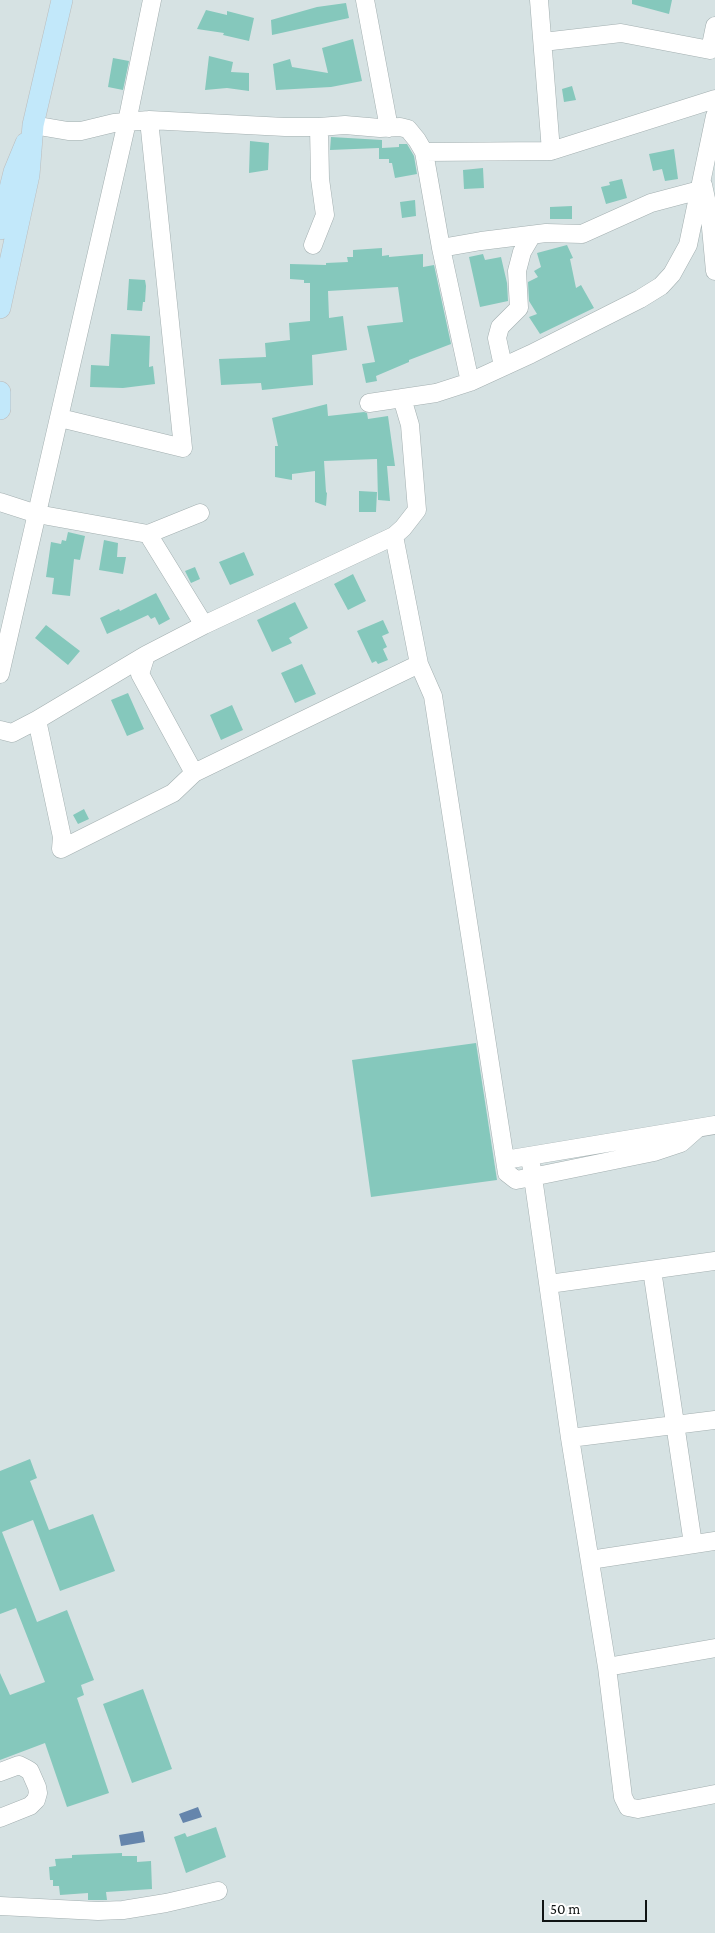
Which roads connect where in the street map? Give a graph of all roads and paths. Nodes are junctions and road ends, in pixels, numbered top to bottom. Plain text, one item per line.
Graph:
1 (62, 0) edge
2 (152, 0) edge
3 (365, 0) edge
4 (539, 0) edge
5 (715, 26) edge
6 (544, 42) junction
7 (715, 99) edge
8 (715, 116) edge
9 (149, 120) junction
10 (127, 122) junction
11 (33, 125) junction
12 (319, 127) junction
13 (389, 128) junction
14 (424, 152) junction
15 (551, 152) junction
16 (701, 184) junction
17 (1, 224) edge
18 (532, 235) junction
19 (313, 245) dead end
20 (442, 248) junction
21 (715, 271) edge
22 (0, 308) edge
23 (503, 366) junction
24 (470, 382) junction
25 (0, 392) edge
26 (402, 398) junction
27 (369, 403) dead end
28 (0, 409) edge
29 (60, 418) junction
30 (0, 502) edge
31 (200, 513) dead end
32 (37, 514) junction
33 (148, 534) junction
34 (394, 536) junction
35 (204, 626) junction
36 (146, 655) junction
37 (419, 664) junction
38 (0, 674) edge
39 (37, 720) junction
40 (0, 730) edge
41 (194, 773) junction
42 (707, 1127) edge
43 (530, 1156) junction
44 (504, 1160) junction
45 (532, 1177) junction
46 (715, 1261) edge
47 (652, 1270) junction
48 (549, 1284) junction
49 (715, 1420) edge
50 (676, 1425) junction
51 (570, 1438) junction
52 (715, 1541) edge
53 (693, 1544) junction
54 (590, 1560) junction
55 (715, 1648) edge
56 (607, 1667) junction
57 (0, 1772) edge
58 (715, 1794) edge
59 (0, 1818) edge
60 (218, 1891) dead end
61 (0, 1906) edge

1 - 11 main road
2 - 10 street
3 - 13 street
4 - 6 street
5 - 6 street
6 - 15 street
7 - 15 street
8 - 16 street
9 - 10 street
9 - 12 street
9 - 29 street
10 - 11 street
10 - 29 street
11 - 17 main road
11 - 22 main road
12 - 13 street
12 - 19 street
13 - 14 street
14 - 15 street
14 - 20 street
16 - 18 street
16 - 21 street
16 - 23 street
18 - 20 street
18 - 23 street
20 - 24 street
23 - 24 street
24 - 26 street
25 - 28 main road
26 - 27 street
26 - 34 street
29 - 32 street
30 - 32 street
31 - 33 street
32 - 33 street
32 - 38 street
33 - 35 street
34 - 35 street
34 - 37 street
35 - 36 street
36 - 39 street
36 - 41 street
37 - 41 street
37 - 44 street
39 - 40 street
39 - 41 street
42 - 43 street
42 - 45 street
43 - 44 street
43 - 45 street
44 - 45 street
45 - 48 street
46 - 47 street
47 - 48 street
47 - 50 street
48 - 51 street
49 - 50 street
50 - 51 street
50 - 53 street
51 - 54 street
52 - 53 street
53 - 54 street
54 - 56 street
55 - 56 street
56 - 58 street
57 - 59 street
60 - 61 street

